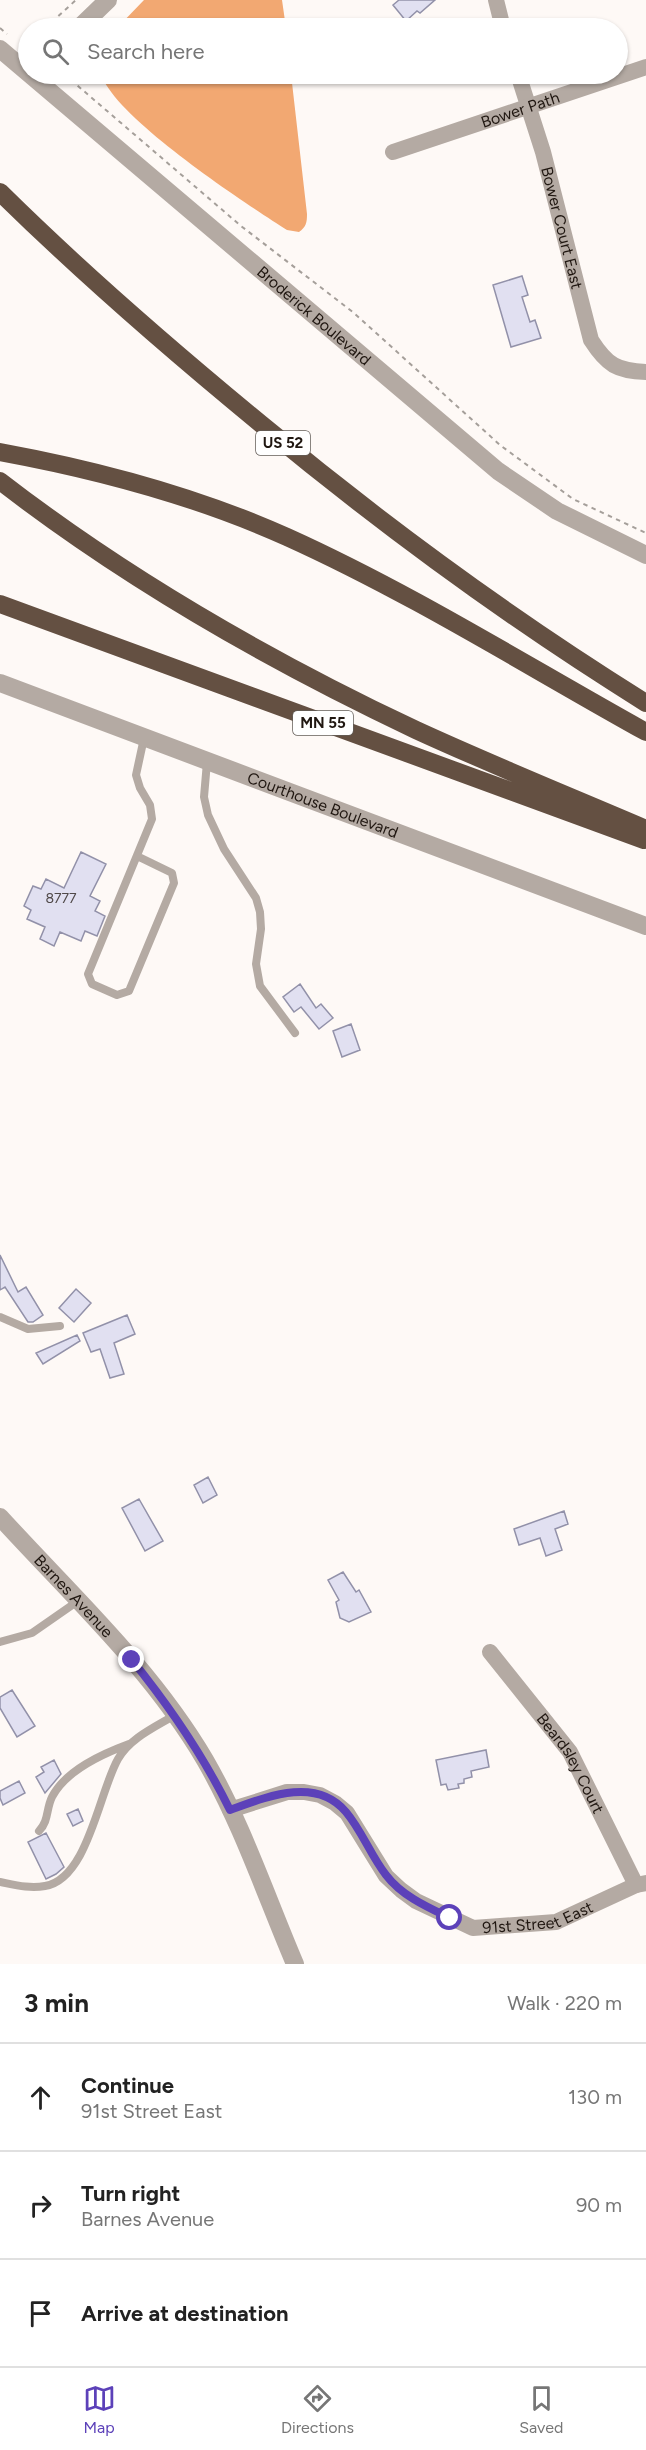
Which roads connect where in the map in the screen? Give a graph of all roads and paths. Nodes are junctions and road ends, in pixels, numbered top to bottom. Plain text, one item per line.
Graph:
1 (76, 0) edge
2 (108, 0) edge
3 (496, 0) edge
4 (56, 18) edge
5 (89, 18) edge
6 (500, 18) edge
7 (0, 49) edge
8 (18, 64) edge
9 (646, 67) edge
10 (628, 73) edge
11 (43, 84) edge
12 (76, 84) edge
13 (521, 84) edge
14 (596, 84) edge
15 (529, 107) junction
16 (393, 152) dead end
17 (0, 192) edge
18 (646, 372) edge
19 (0, 452) edge
20 (0, 481) edge
21 (646, 533) edge
22 (646, 555) edge
23 (0, 604) edge
24 (0, 683) edge
25 (646, 703) edge
26 (646, 732) edge
27 (144, 738) junction
28 (207, 762) junction
29 (646, 829) edge
30 (646, 841) edge
31 (137, 856) junction
32 (646, 927) edge
33 (295, 1033) dead end
34 (0, 1317) edge
35 (60, 1326) dead end
36 (0, 1517) edge
37 (78, 1601) junction
38 (0, 1642) edge
39 (490, 1652) dead end
40 (175, 1715) junction
41 (129, 1743) junction
42 (230, 1810) junction
43 (39, 1832) dead end
44 (0, 1882) edge
45 (641, 1884) edge
46 (295, 1964) edge

1 - 4 path
2 - 5 street
3 - 6 street
7 - 8 street, Broderick Boulevard
9 - 10 street, Bower Path
11 - 22 street, Broderick Boulevard
12 - 21 path
13 - 15 street, Bower Court East
14 - 15 street, Bower Path
15 - 16 street, Bower Path
15 - 18 street, Bower Court East
17 - 25 highway, US 52
19 - 26 highway
20 - 29 highway
23 - 30 highway, MN 55
24 - 27 street, Courthouse Boulevard
27 - 28 street, Courthouse Boulevard
27 - 31 lane
28 - 32 street, Courthouse Boulevard
28 - 33 lane
31 - 31 lane
34 - 35 lane
36 - 37 street, Barnes Avenue
37 - 38 lane
37 - 40 street, Barnes Avenue
39 - 45 street, Beardsley Court
40 - 41 lane
40 - 42 street, Barnes Avenue
41 - 43 lane
41 - 44 lane
42 - 45 street, 91st Street East
42 - 46 street, Barnes Avenue

